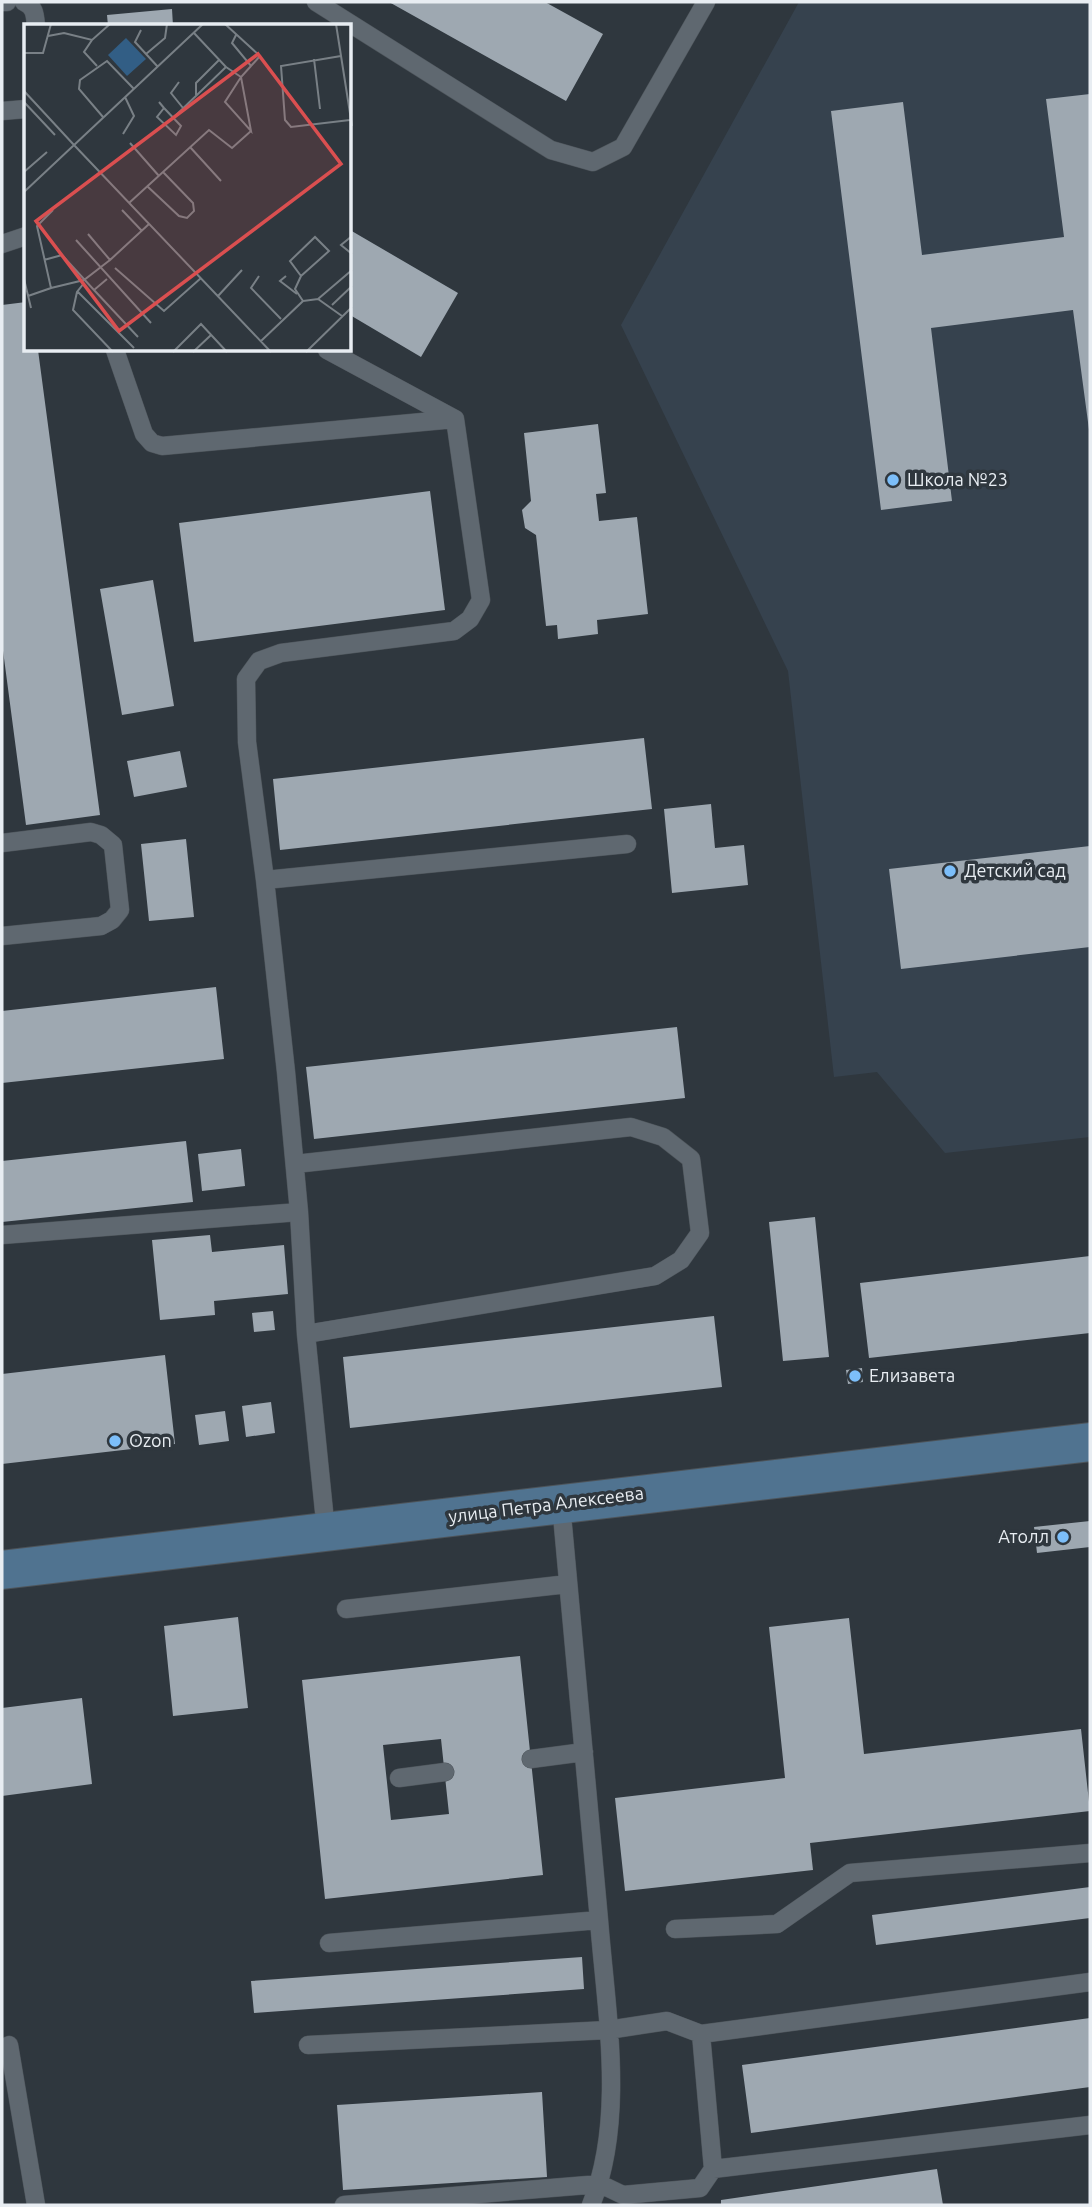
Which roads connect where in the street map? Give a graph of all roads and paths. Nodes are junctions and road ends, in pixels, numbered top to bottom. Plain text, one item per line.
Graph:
1 (2, 2) edge
2 (7, 2) edge
3 (24, 2) edge
4 (316, 2) edge
5 (706, 2) edge
6 (36, 24) edge
7 (351, 24) edge
8 (352, 25) edge
9 (24, 109) edge
10 (2, 111) edge
11 (24, 237) edge
12 (2, 244) edge
13 (116, 352) edge
14 (331, 352) edge
15 (455, 419) junction
16 (2, 843) edge
17 (627, 844) dead end
18 (265, 880) junction
19 (2, 936) edge
20 (295, 1164) junction
21 (299, 1212) junction
22 (2, 1235) edge
23 (306, 1334) junction
24 (1090, 1442) edge
25 (561, 1504) junction
26 (326, 1531) junction
27 (2, 1570) edge
28 (568, 1584) junction
29 (346, 1609) dead end
30 (584, 1752) junction
31 (531, 1759) dead end
32 (445, 1772) dead end
33 (399, 1778) dead end
34 (1090, 1853) edge
35 (599, 1920) junction
36 (675, 1929) dead end
37 (329, 1943) dead end
38 (1090, 1982) edge
39 (608, 2030) junction
40 (702, 2034) junction
41 (9, 2045) dead end
42 (308, 2045) dead end
43 (1090, 2125) edge
44 (713, 2169) junction
45 (600, 2184) junction
46 (624, 2200) edge
47 (36, 2205) edge
48 (344, 2205) edge
49 (591, 2205) edge

1 - 2 lane
3 - 6 lane
4 - 7 lane
5 - 8 lane
9 - 10 lane
11 - 12 lane
13 - 15 lane
14 - 15 lane
15 - 18 lane
16 - 19 lane
17 - 18 lane
18 - 20 lane
20 - 21 lane
20 - 23 lane
21 - 22 lane
21 - 23 lane
23 - 26 lane
24 - 25 main road, улица Петра Алексеева
25 - 26 main road, улица Петра Алексеева
25 - 28 lane
26 - 27 main road, улица Петра Алексеева
28 - 29 lane
28 - 30 lane
30 - 31 lane
30 - 35 lane
32 - 33 lane
34 - 36 lane
35 - 37 lane
35 - 39 lane
38 - 40 lane
39 - 40 lane
39 - 42 lane
39 - 45 lane
40 - 44 lane
41 - 47 lane
43 - 44 lane
44 - 46 lane
45 - 46 lane
45 - 48 lane
45 - 49 lane

